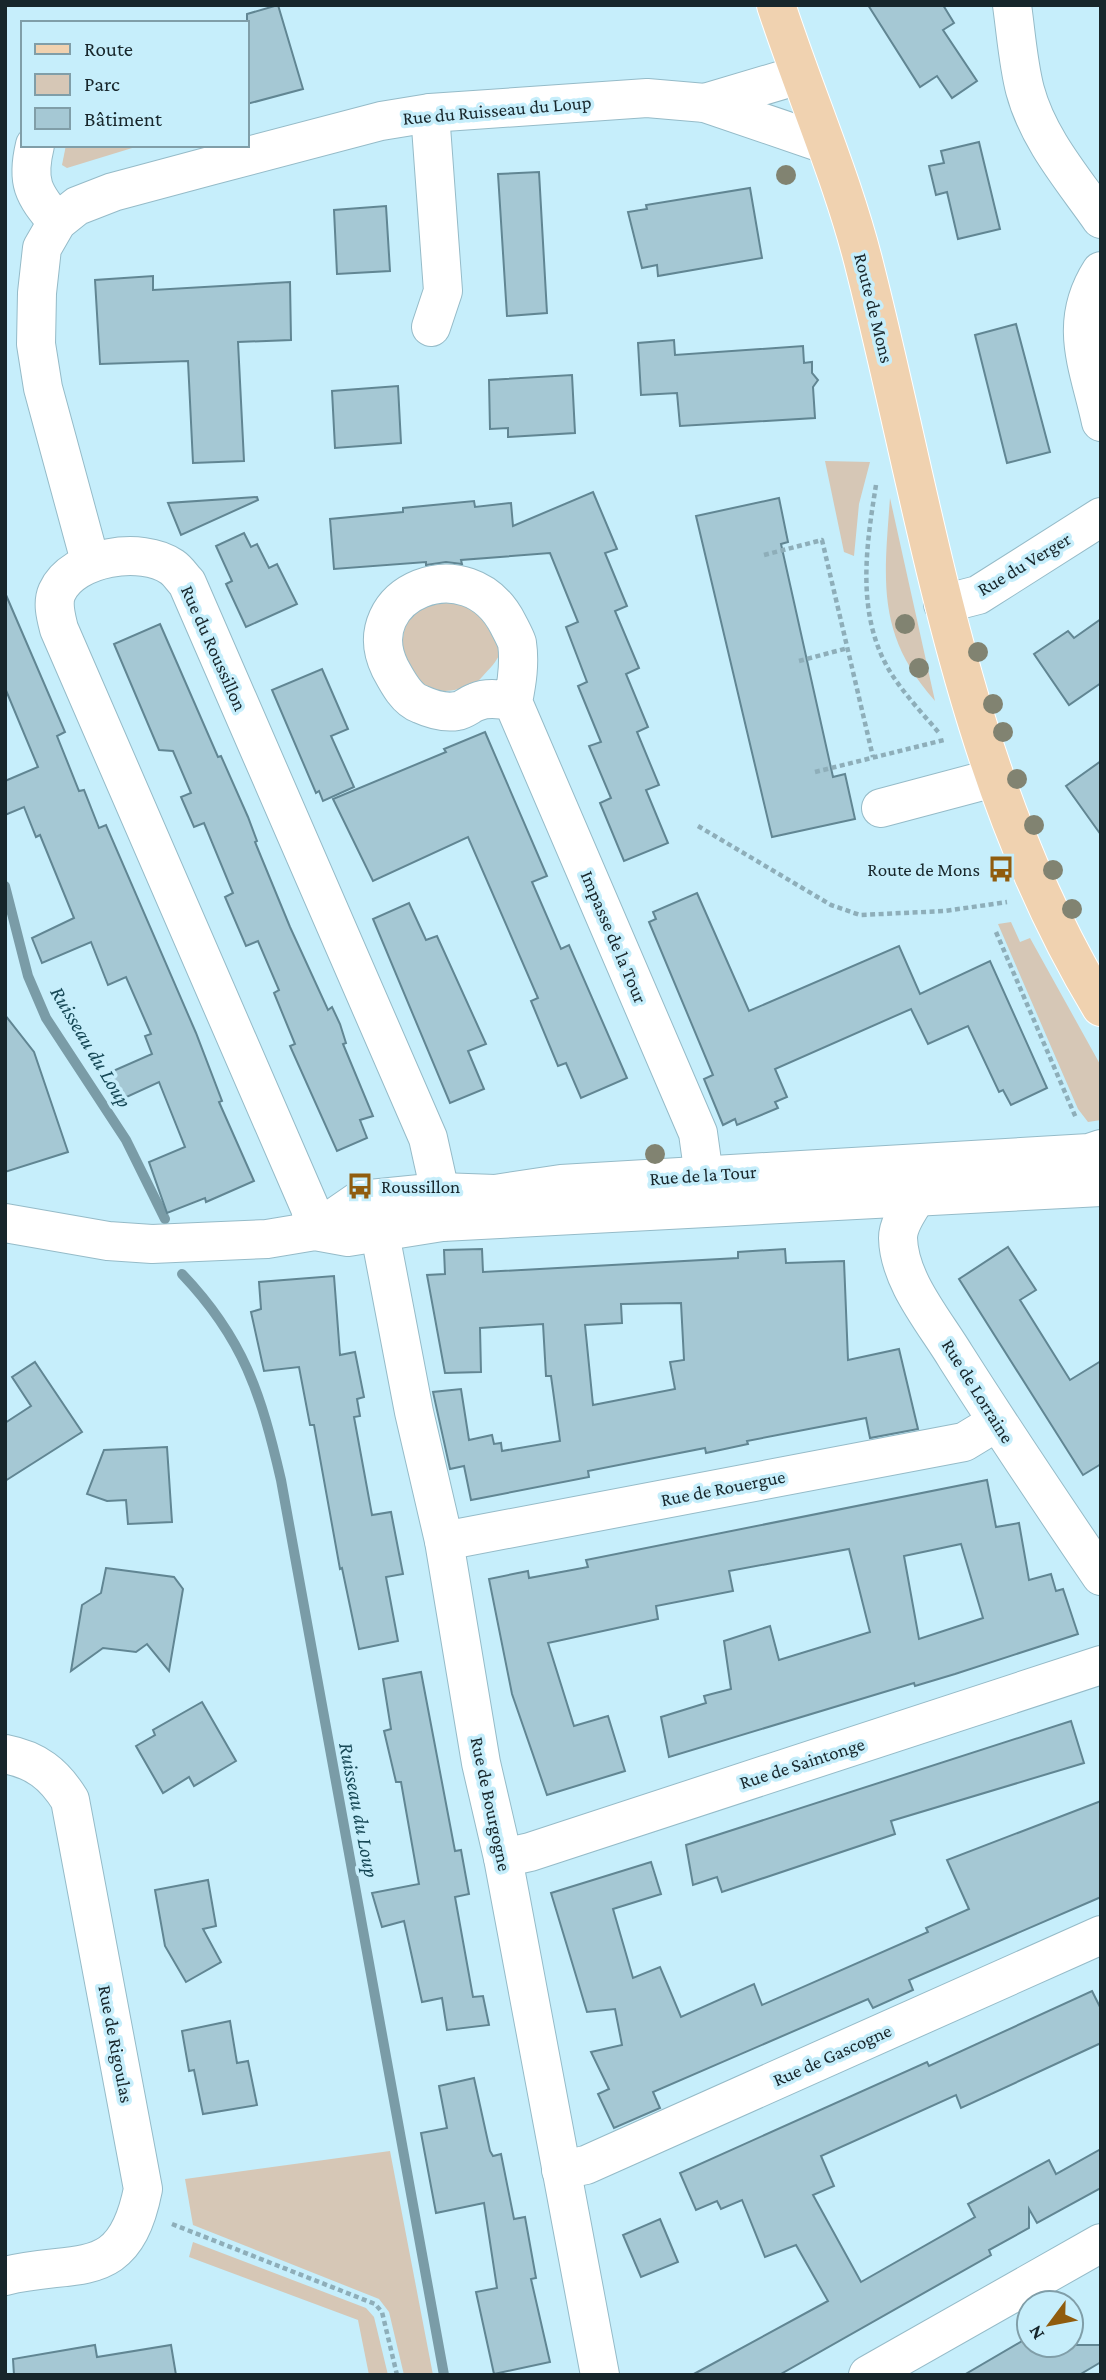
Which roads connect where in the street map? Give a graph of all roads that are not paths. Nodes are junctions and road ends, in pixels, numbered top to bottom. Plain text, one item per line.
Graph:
1 (776, 5) edge
2 (1012, 5) edge
3 (799, 75) junction
4 (705, 103) junction
5 (430, 113) junction
6 (825, 144) junction
7 (35, 147) edge
8 (207, 156) edge
9 (1101, 219) edge
10 (57, 222) junction
11 (1101, 271) edge
12 (431, 327) dead end
13 (1101, 422) edge
14 (1101, 517) edge
15 (90, 561) junction
16 (943, 604) junction
17 (513, 702) dead end
18 (994, 778) junction
19 (881, 808) dead end
20 (1101, 1007) edge
21 (1093, 1138) edge
22 (704, 1176) junction
23 (1101, 1186) edge
24 (918, 1195) junction
25 (441, 1207) junction
26 (5, 1223) edge
27 (315, 1231) junction
28 (380, 1234) junction
29 (997, 1422) junction
30 (444, 1541) junction
31 (1101, 1576) edge
32 (1101, 1665) edge
33 (5, 1754) edge
34 (503, 1858) junction
35 (1101, 1935) edge
36 (561, 2170) junction
37 (1101, 2243) edge
38 (5, 2276) edge
39 (600, 2375) edge
40 (868, 2375) edge

1 - 3 main road, Route de Mons
2 - 9 street
3 - 4 street, Rue du Ruisseau du Loup
3 - 6 main road, Route de Mons
4 - 5 street, Rue du Ruisseau du Loup
4 - 6 street, Rue du Ruisseau du Loup
5 - 8 street, Rue du Ruisseau du Loup
5 - 12 street
6 - 16 main road, Route de Mons
7 - 10 street
8 - 10 street, Rue du Ruisseau du Loup
10 - 15 street, Rue du Ruisseau du Loup
11 - 13 street
14 - 16 street, Rue du Verger
15 - 25 street, Rue du Roussillon
15 - 27 street
16 - 18 main road, Route de Mons
17 - 22 street, Impasse de la Tour
18 - 19 street
18 - 20 main road, Route de Mons
21 - 22 street, Rue de la Tour
22 - 25 street, Rue de la Tour
23 - 24 street, Rue de la Tour
24 - 25 street, Rue de la Tour
24 - 29 street, Rue de Lorraine
25 - 27 street, Rue de la Tour
25 - 28 street, Rue de la Tour
26 - 27 street, Rue de la Tour
27 - 28 street, Rue de la Tour
28 - 30 street, Rue de Bourgogne
29 - 30 street, Rue de Rouergue
29 - 31 street, Rue de Lorraine
30 - 34 street, Rue de Bourgogne
32 - 34 street, Rue de Saintonge
33 - 38 street, Rue de Rigoulas
34 - 36 street, Rue de Bourgogne
35 - 36 street, Rue de Gascogne
36 - 39 street, Rue de Bourgogne
37 - 40 street

